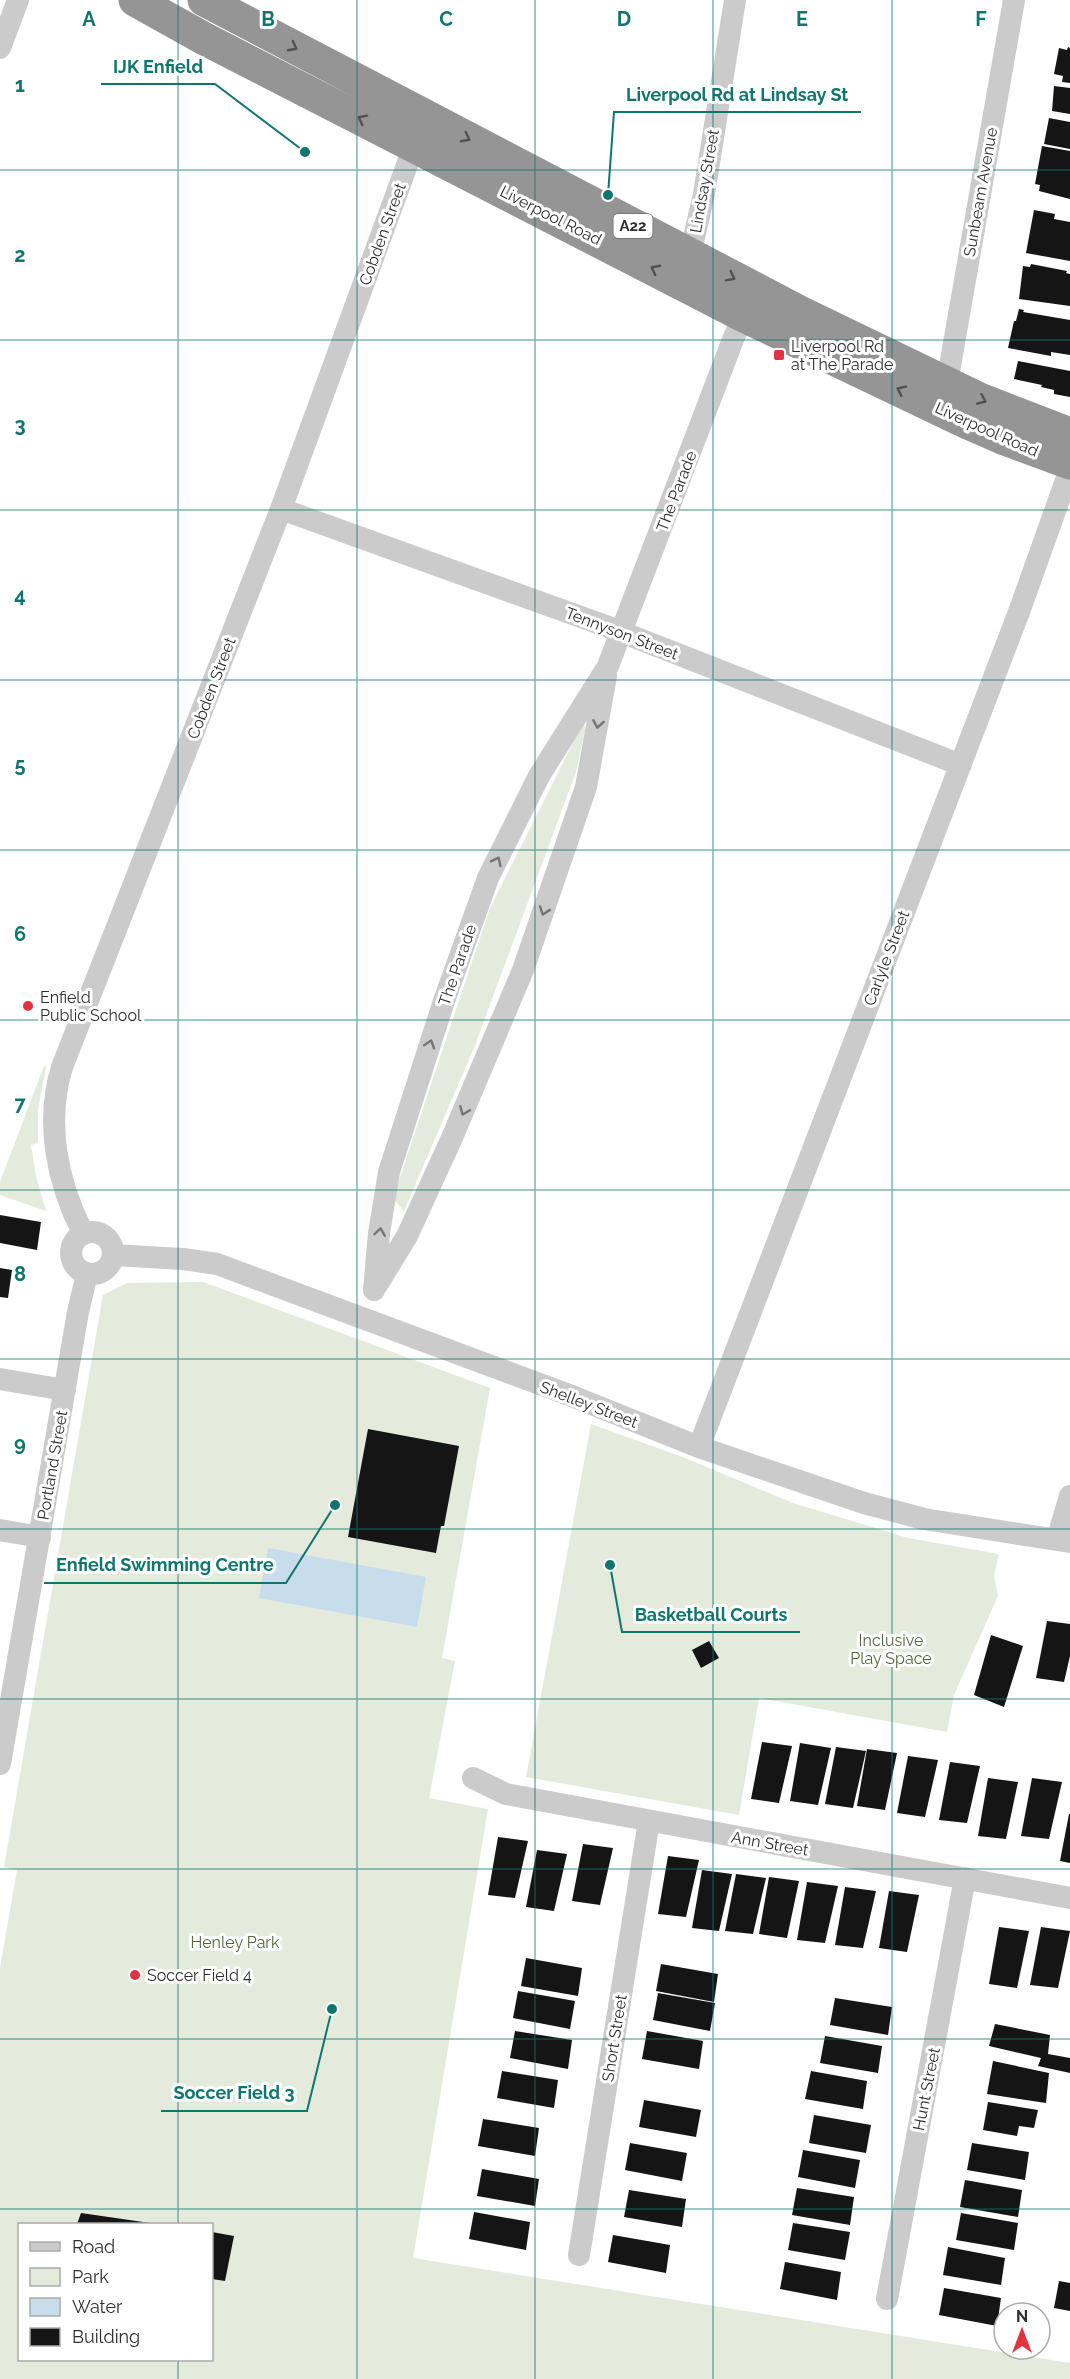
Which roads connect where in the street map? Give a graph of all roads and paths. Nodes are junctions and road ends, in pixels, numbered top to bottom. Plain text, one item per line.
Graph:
1 (18, 0) edge
2 (135, 0) edge
3 (204, 0) edge
4 (735, 0) edge
5 (1014, 0) edge
6 (169, 8) edge
7 (0, 48) edge
8 (414, 146) junction
9 (690, 255) junction
10 (744, 316) junction
11 (947, 383) junction
12 (1070, 434) edge
13 (1070, 463) edge
14 (1070, 469) edge
15 (281, 509) junction
16 (622, 633) junction
17 (608, 666) junction
18 (961, 765) junction
19 (83, 1233) junction
20 (113, 1255) junction
21 (87, 1274) junction
22 (374, 1290) junction
23 (362, 1318) junction
24 (0, 1379) edge
25 (65, 1390) junction
26 (699, 1447) junction
27 (1070, 1496) edge
28 (0, 1530) edge
29 (40, 1537) junction
30 (1064, 1541) edge
31 (0, 1764) edge
32 (473, 1778) dead end
33 (649, 1821) junction
34 (965, 1878) junction
35 (1070, 1898) edge
36 (579, 2255) dead end
37 (887, 2299) dead end

1 - 7 street
2 - 6 highway, Liverpool Road / A22
3 -> 9 highway, Liverpool Road / A22
4 - 9 street, Lindsay Street
5 - 11 street, Sunbeam Avenue
8 -> 6 highway, Liverpool Road / A22
10 -> 8 highway, Liverpool Road / A22
8 - 15 street, Cobden Street
9 -> 11 highway, Liverpool Road / A22
13 -> 10 highway, Liverpool Road / A22
10 - 16 street, The Parade
11 -> 12 highway, Liverpool Road / A22
14 - 18 street, Carlyle Street
15 - 16 street, Tennyson Street
15 - 19 street, Cobden Street
16 - 17 street, The Parade
16 - 18 street, Tennyson Street
17 -> 22 street, The Parade
22 -> 17 street, The Parade
18 - 26 street, Carlyle Street
19 - 20 street
19 - 21 street
20 - 21 street
20 - 23 street, Shelley Street
21 - 25 street, Portland Street
22 - 23 street, The Parade
23 - 26 street, Shelley Street
24 - 25 street
25 - 29 street, Portland Street
26 - 30 street, Shelley Street
27 - 30 street
28 - 29 street
29 - 31 street, Portland Street
32 - 33 street, Ann Street
33 - 34 street, Ann Street
33 - 36 street, Short Street
34 - 35 street, Ann Street
34 - 37 street, Hunt Street

